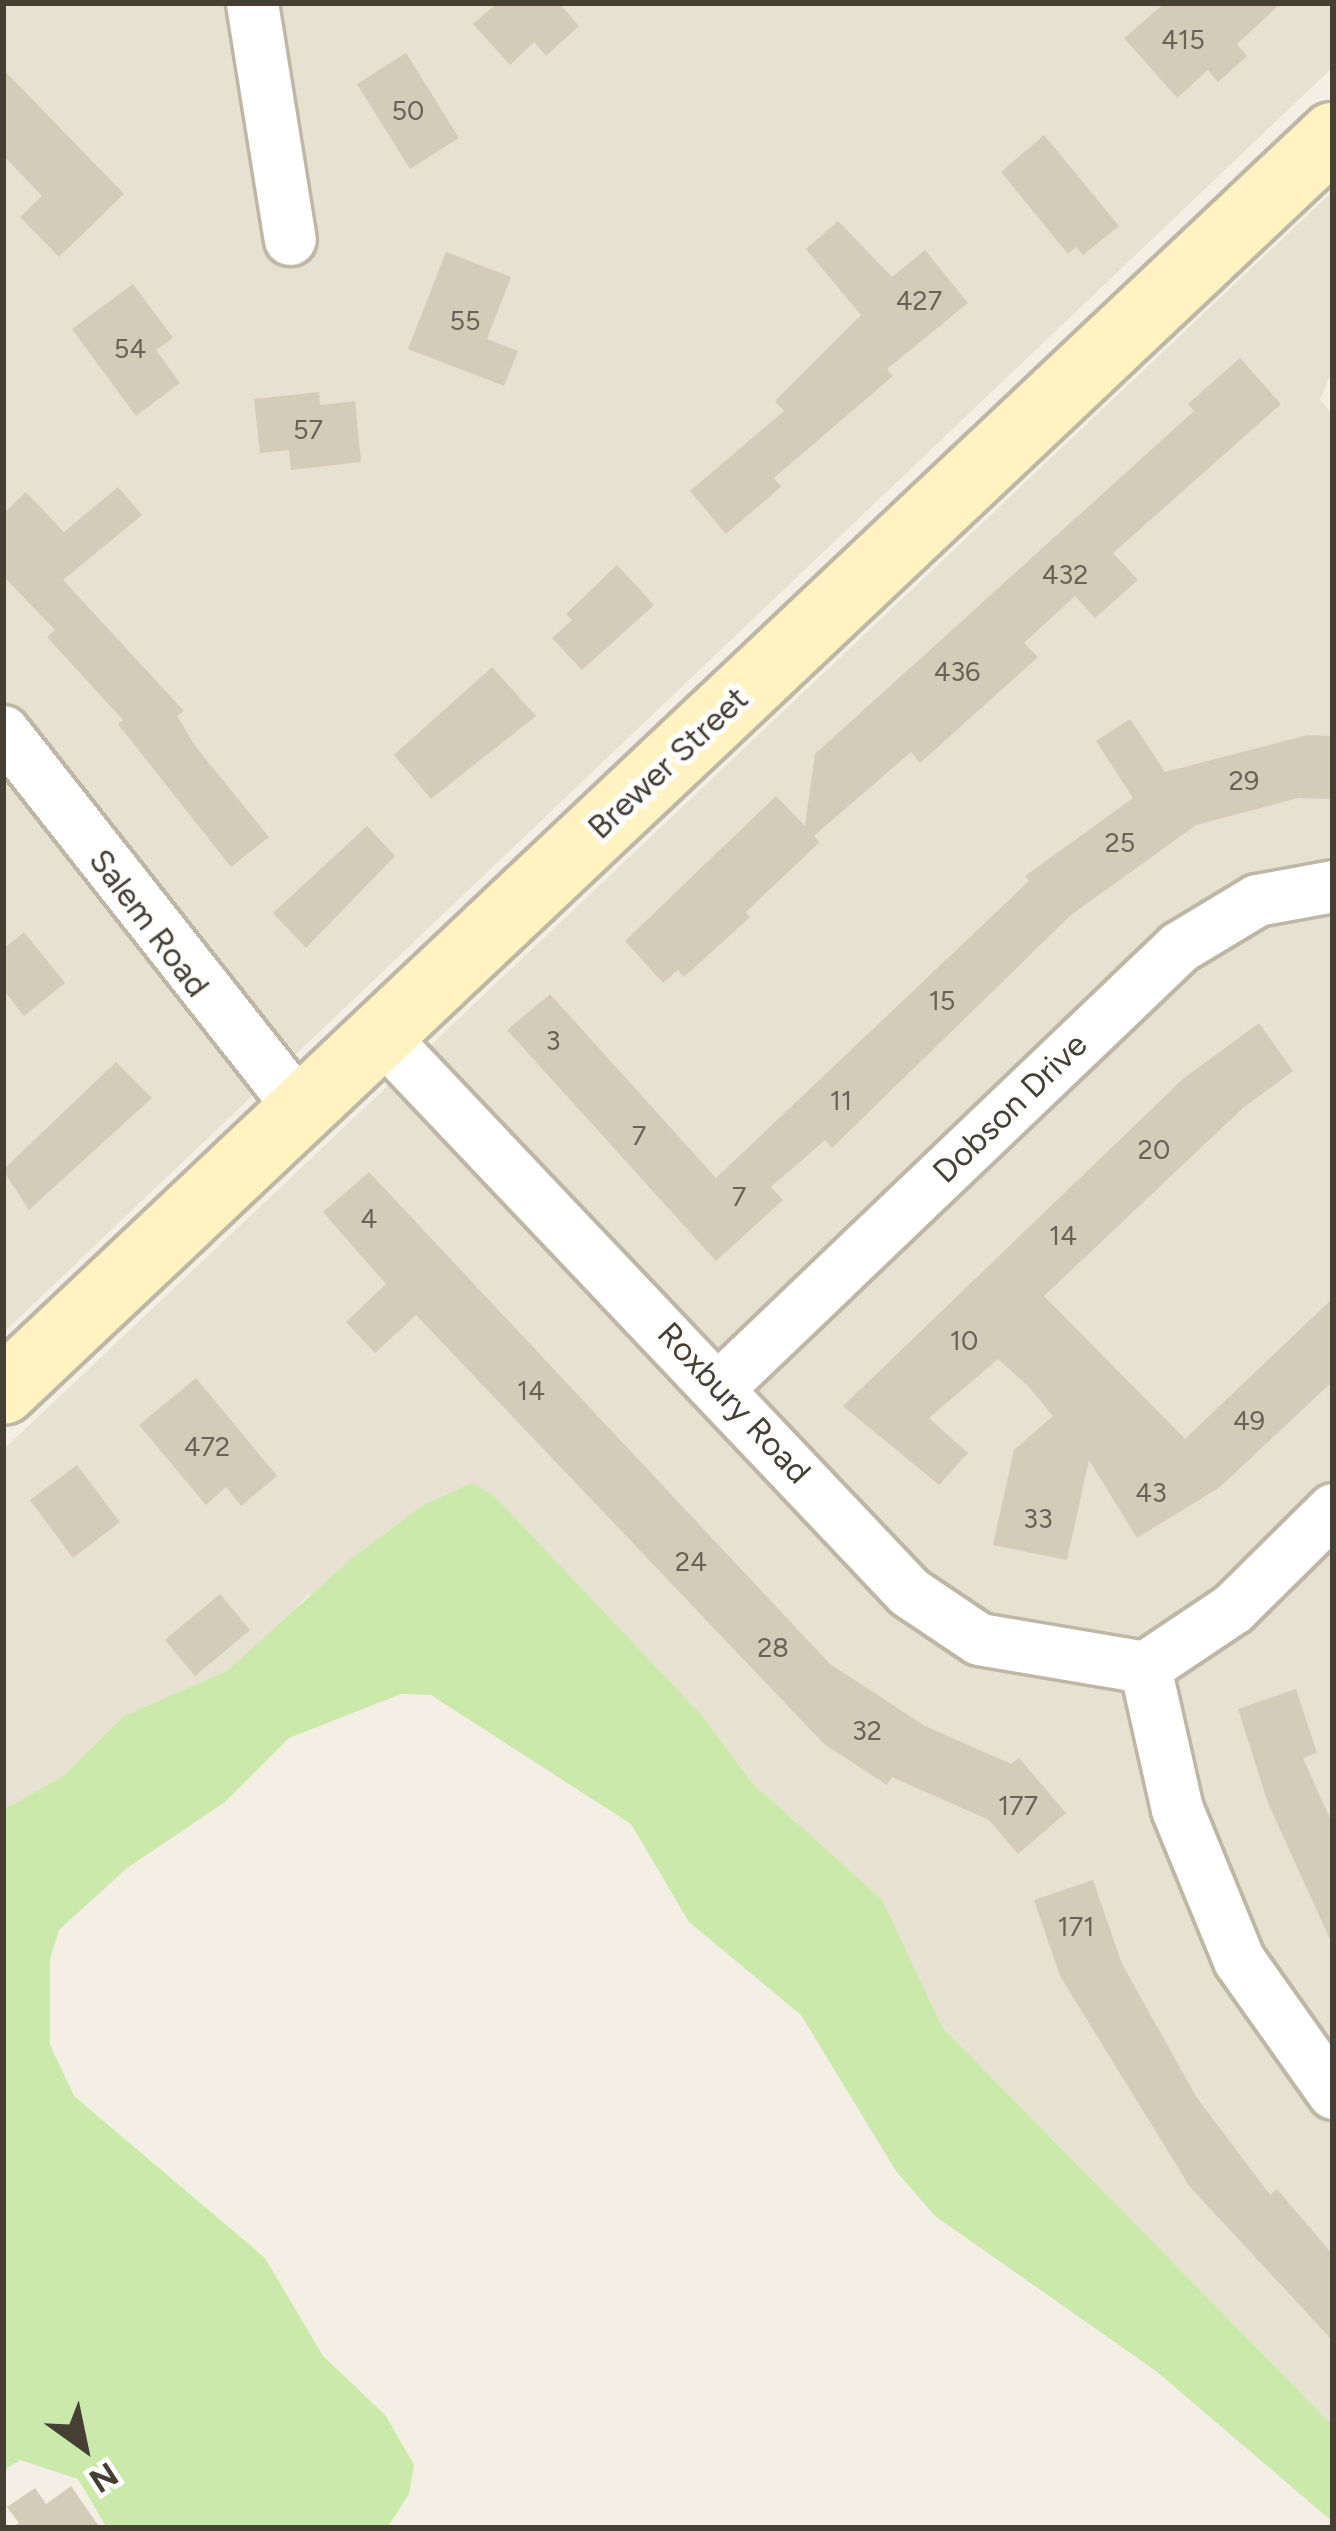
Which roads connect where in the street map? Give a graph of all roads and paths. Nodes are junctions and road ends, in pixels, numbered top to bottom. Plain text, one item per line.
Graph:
1 (252, 3) edge
2 (1333, 136) edge
3 (290, 239) dead end
4 (3, 731) edge
5 (1333, 886) edge
6 (381, 1034) junction
7 (301, 1110) junction
8 (720, 1386) junction
9 (3, 1391) edge
10 (1333, 1509) edge
11 (1145, 1667) junction
12 (1333, 2092) edge

1 - 3 street
2 - 6 main road, Brewer Street
4 - 7 street, Salem Road
5 - 8 street, Dobson Drive
6 - 7 main road, Brewer Street
6 - 8 street, Roxbury Road
7 - 9 main road, Brewer Street
8 - 11 street, Roxbury Road
10 - 11 street
11 - 12 street

